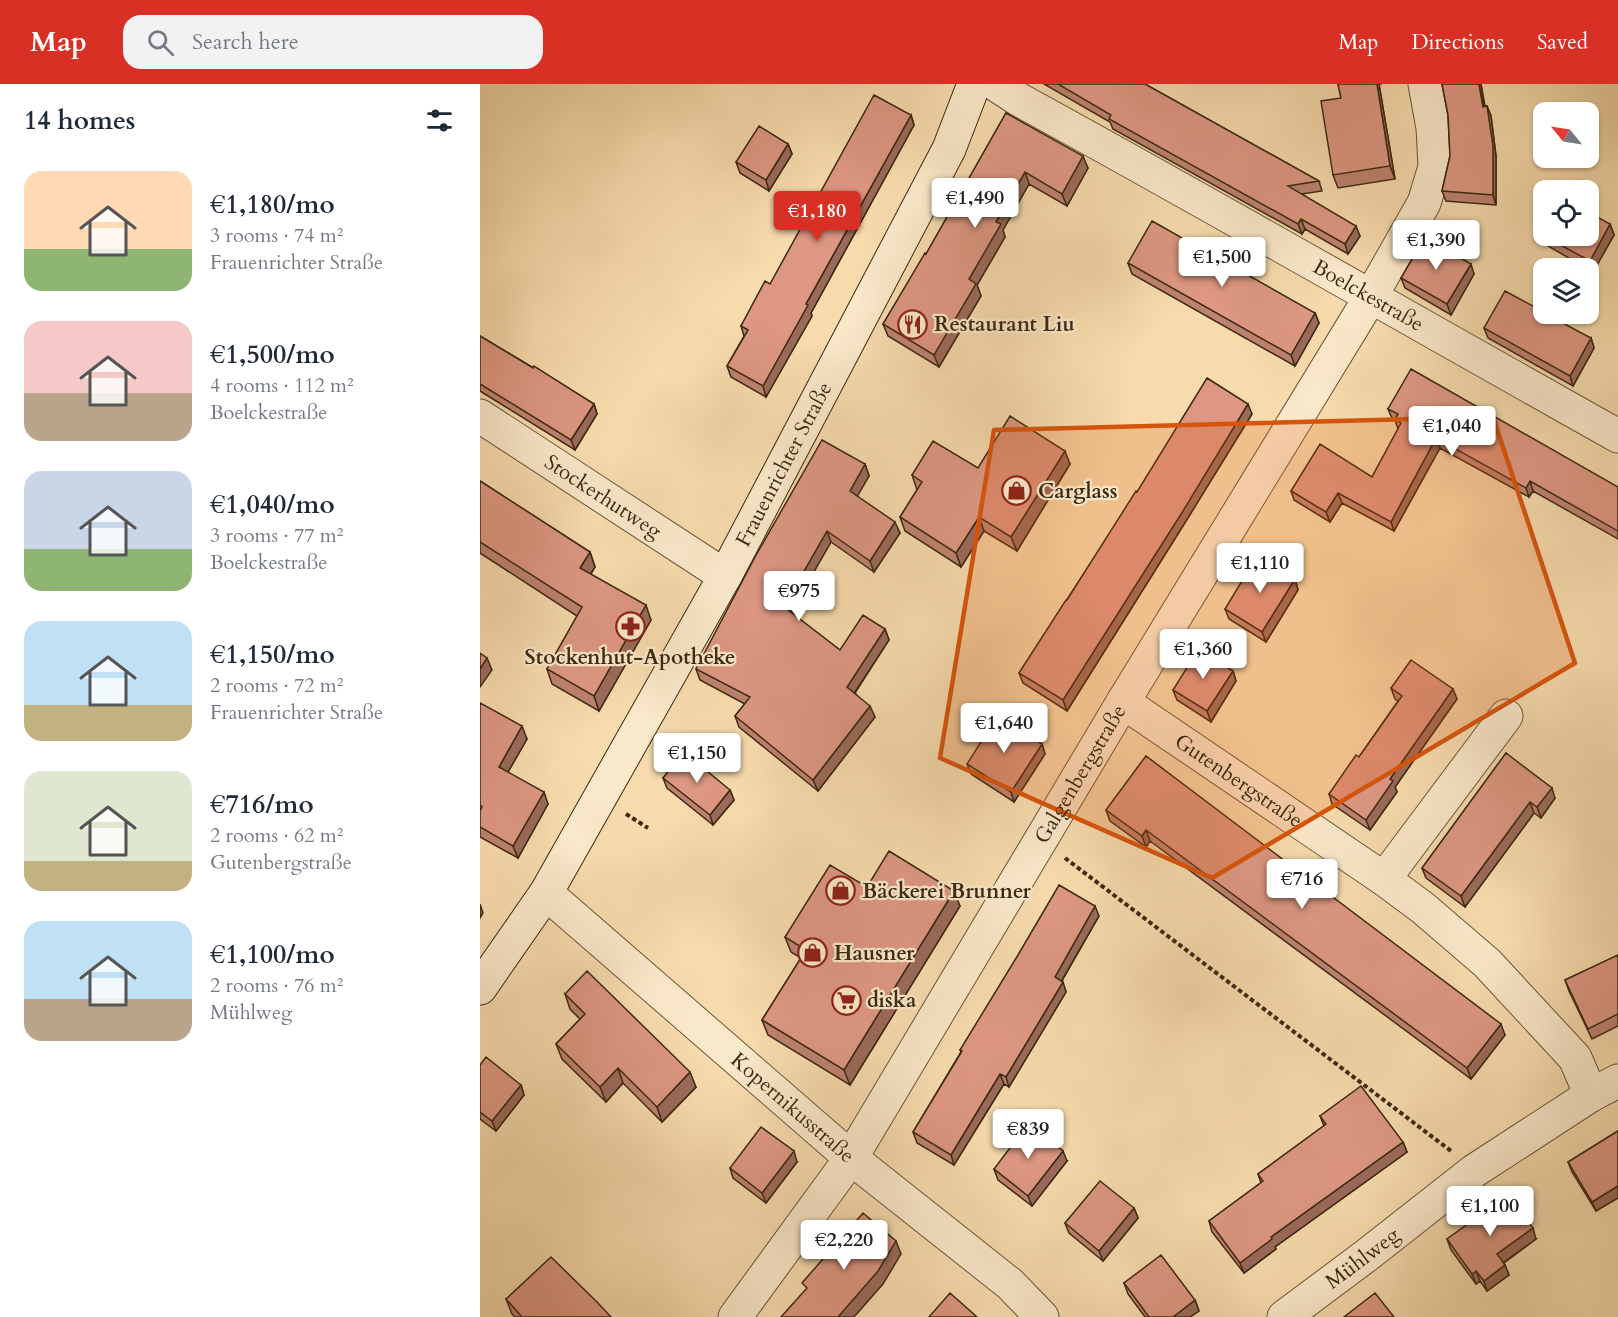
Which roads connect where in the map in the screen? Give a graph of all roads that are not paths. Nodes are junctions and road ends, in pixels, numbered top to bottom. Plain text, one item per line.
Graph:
1 (974, 84) edge
2 (995, 84) edge
3 (1425, 84) edge
4 (1370, 297) junction
5 (480, 416) edge
6 (1618, 436) edge
7 (726, 576) junction
8 (1124, 702) junction
9 (1506, 716) dead end
10 (1383, 879) junction
11 (546, 892) junction
12 (480, 988) edge
13 (1605, 1088) edge
14 (851, 1158) junction
15 (735, 1317) edge
16 (1042, 1317) edge
17 (1284, 1317) edge

1 - 7 street, Frauenrichter Straße
2 - 4 street, Boelckestraße
3 - 4 street, Galgenbergstraße
4 - 6 street, Boelckestraße
4 - 8 street, Galgenbergstraße
5 - 7 street, Stockerhutweg
7 - 11 street, Frauenrichter Straße
8 - 10 street, Gutenbergstraße
8 - 14 street, Galgenbergstraße
9 - 10 street
10 - 13 street, Gutenbergstraße
11 - 12 street, Frauenrichter Straße
11 - 14 street, Kopernikusstraße
13 - 17 street, Mühlweg
14 - 15 street, Galgenbergstraße
14 - 16 street, Kopernikusstraße

